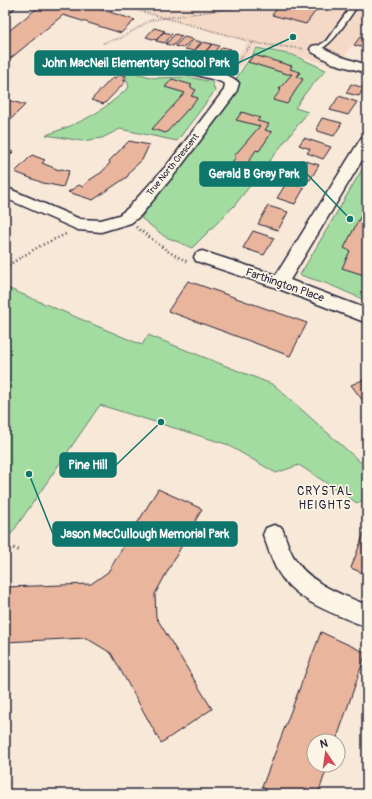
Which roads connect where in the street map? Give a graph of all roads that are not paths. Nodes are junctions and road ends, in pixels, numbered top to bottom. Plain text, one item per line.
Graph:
1 (9, 5) edge
2 (355, 5) edge
3 (5, 8) edge
4 (317, 49) joint
5 (138, 59) dead end
6 (367, 69) edge
7 (367, 140) edge
8 (5, 192) edge
9 (197, 261) road end
10 (280, 283) junction
11 (367, 316) edge
12 (274, 535) dead end
13 (367, 616) edge

1 - 3 street
2 - 4 lane
4 - 6 street
5 - 8 street, True North Crescent
7 - 10 street
9 - 10 street, Farthington Place
10 - 11 street, Farthington Place
12 - 13 street

